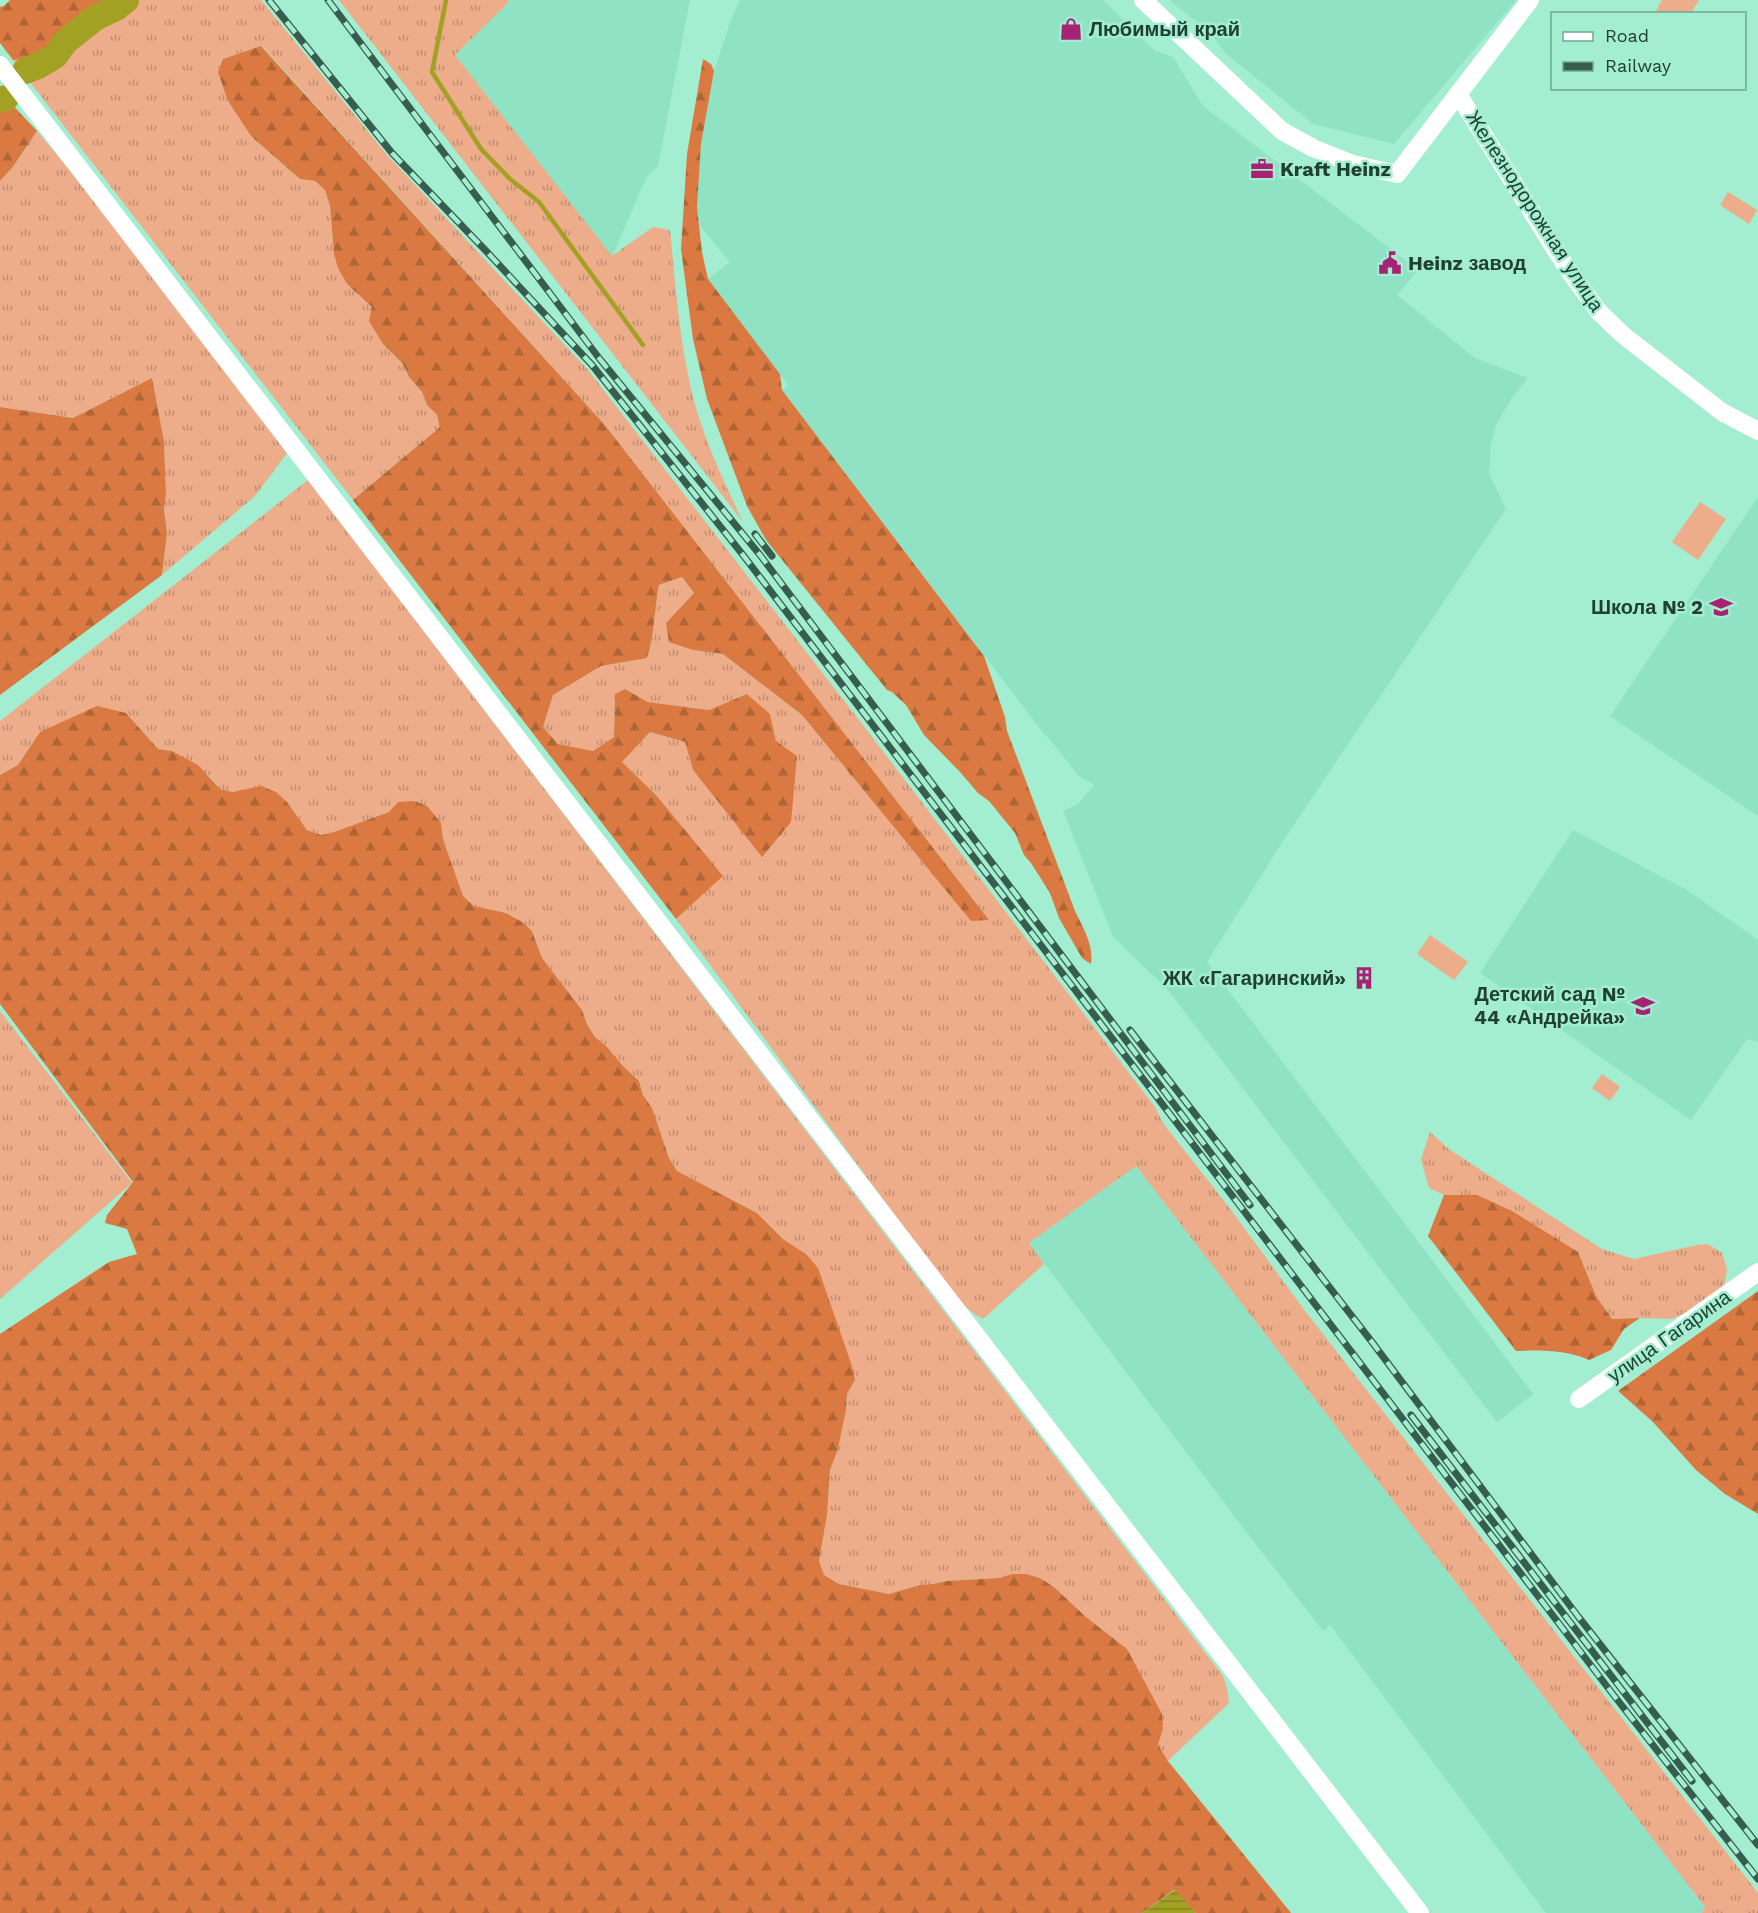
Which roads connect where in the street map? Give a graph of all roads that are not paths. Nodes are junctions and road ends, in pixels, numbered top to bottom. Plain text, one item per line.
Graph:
1 (1143, 0) edge
2 (1530, 0) edge
3 (0, 65) edge
4 (1458, 94) junction
5 (1758, 431) edge
6 (1758, 1272) edge
7 (1579, 1399) dead end
8 (1420, 1913) edge

1 - 4 street
2 - 4 street
3 - 8 street
4 - 5 street, Железнодорожная улица
6 - 7 street, улица Гагарина

